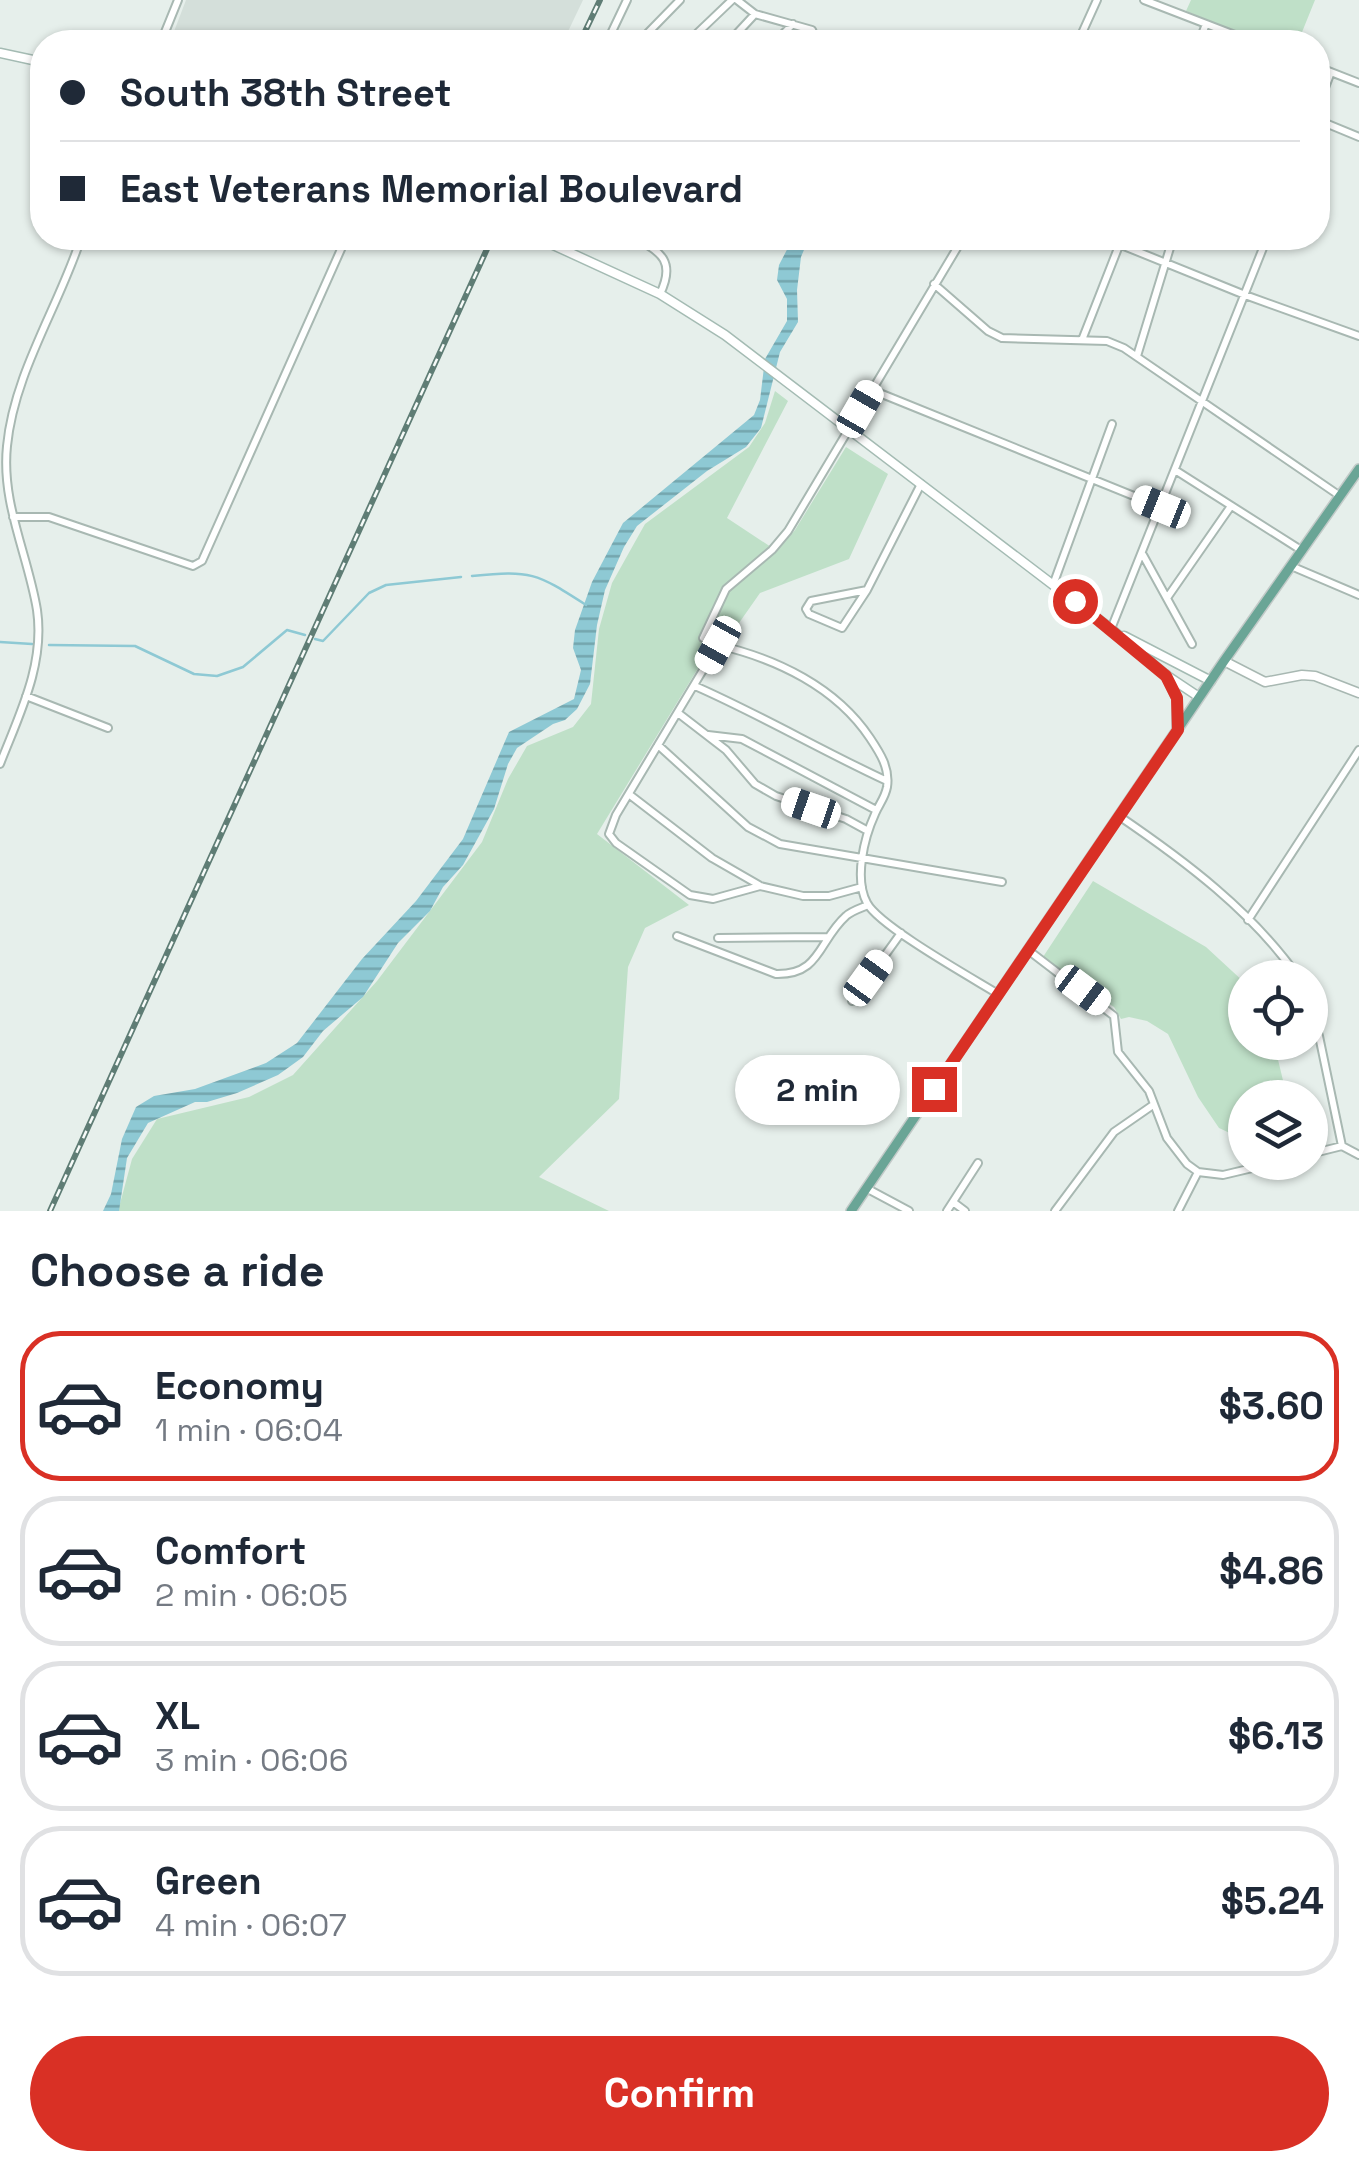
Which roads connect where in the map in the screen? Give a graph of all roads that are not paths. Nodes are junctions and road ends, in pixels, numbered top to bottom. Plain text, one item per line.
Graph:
1 (178, 0) edge
2 (626, 0) edge
3 (680, 0) edge
4 (735, 0) edge
5 (1096, 0) edge
6 (1144, 0) edge
7 (755, 14) junction
8 (793, 24) junction
9 (1206, 24) junction
10 (166, 30) edge
11 (613, 30) edge
12 (651, 30) edge
13 (701, 30) edge
14 (740, 30) edge
15 (787, 30) edge
16 (812, 30) edge
17 (1083, 30) edge
18 (1203, 30) edge
19 (1221, 30) edge
20 (0, 54) edge
21 (30, 60) edge
22 (1331, 72) edge
23 (1359, 83) edge
24 (1330, 125) edge
25 (1359, 137) edge
26 (75, 250) edge
27 (341, 250) edge
28 (564, 250) edge
29 (656, 250) edge
30 (955, 250) edge
31 (1117, 250) edge
32 (1138, 250) edge
33 (1168, 250) edge
34 (1262, 250) edge
35 (1163, 262) junction
36 (934, 284) junction
37 (660, 294) junction
38 (1245, 295) junction
39 (1359, 336) edge
40 (1082, 340) junction
41 (1137, 356) junction
42 (872, 390) junction
43 (1202, 404) junction
44 (1112, 424) dead end
45 (849, 429) junction
46 (1359, 469) edge
47 (1176, 470) junction
48 (1092, 479) junction
49 (921, 484) junction
50 (1340, 496) junction
51 (1231, 506) junction
52 (1161, 507) junction
53 (13, 516) junction
54 (1300, 550) junction
55 (1142, 554) junction
56 (1290, 566) junction
57 (1053, 584) junction
58 (867, 590) junction
59 (1359, 595) edge
60 (1166, 598) junction
61 (1111, 629) junction
62 (703, 638) dead end
63 (1192, 644) dead end
64 (1224, 661) junction
65 (1166, 676) junction
66 (1210, 681) junction
67 (696, 686) junction
68 (1359, 694) edge
69 (26, 696) junction
70 (1200, 698) junction
71 (678, 712) junction
72 (108, 728) dead end
73 (1178, 730) junction
74 (707, 735) junction
75 (658, 745) junction
76 (1359, 750) edge
77 (0, 764) edge
78 (888, 781) junction
79 (629, 795) junction
80 (876, 810) junction
81 (1119, 816) junction
82 (868, 831) junction
83 (862, 860) junction
84 (1002, 882) dead end
85 (760, 886) junction
86 (862, 888) junction
87 (868, 905) junction
88 (1248, 920) junction
89 (900, 932) junction
90 (677, 936) dead end
91 (830, 937) junction
92 (718, 938) dead end
93 (742, 938) junction
94 (1028, 950) junction
95 (728, 956) junction
96 (1286, 960) edge
97 (998, 994) junction
98 (852, 1000) dead end
99 (1322, 1060) edge
100 (1153, 1104) junction
101 (1342, 1146) junction
102 (1328, 1150) edge
103 (1359, 1155) edge
104 (978, 1164) dead end
105 (1198, 1172) junction
106 (1228, 1174) edge
107 (866, 1188) junction
108 (953, 1202) junction
109 (850, 1211) edge
110 (909, 1211) edge
111 (947, 1211) edge
112 (966, 1211) edge
113 (1055, 1211) edge
114 (1178, 1211) edge

1 - 10 street
2 - 11 street
3 - 12 street
4 - 7 street
4 - 13 street
5 - 17 street
6 - 9 street
7 - 8 street
7 - 14 street
8 - 15 street
8 - 16 street
9 - 18 street
9 - 19 street
20 - 21 main road
22 - 23 street
24 - 25 street
26 - 53 street
27 - 53 street
28 - 37 main road
29 - 37 street
30 - 36 street
31 - 40 street
32 - 35 street
33 - 35 street
34 - 38 street
35 - 38 street
35 - 41 street
36 - 40 street
36 - 42 street
37 - 45 main road
38 - 39 street
38 - 43 street
40 - 41 street
41 - 43 street
42 - 45 street
42 - 48 street
43 - 47 street
43 - 50 street
44 - 48 street
45 - 49 main road
45 - 62 street
46 - 50 main road
47 - 51 street
47 - 52 street
48 - 52 street
48 - 57 street
49 - 57 main road
49 - 58 street
50 - 54 main road
51 - 54 street
51 - 60 street
52 - 55 street
53 - 69 street
54 - 56 main road
55 - 60 street
55 - 61 street
56 - 59 street
56 - 64 main road
57 - 61 main road
58 - 58 street
60 - 63 street
61 - 65 main road
61 - 66 main road
64 - 66 main road
64 - 68 main road
65 - 70 main road
65 - 73 main road
66 - 70 main road
67 - 71 street
67 - 78 street
67 - 78 street
69 - 72 street
69 - 77 street
70 - 73 main road
71 - 74 street
71 - 75 street
73 - 81 main road
74 - 80 street
74 - 82 street
75 - 79 street
75 - 83 street
76 - 88 street
78 - 80 street
79 - 85 street
79 - 85 street
80 - 82 street
81 - 88 street
81 - 94 main road
82 - 83 street
83 - 84 street
83 - 86 street
85 - 86 street
86 - 87 street
87 - 89 street
87 - 91 street
88 - 96 street
89 - 97 street
89 - 98 street
90 - 95 street
91 - 93 street
91 - 95 street
92 - 93 street
93 - 95 street
94 - 97 main road
94 - 100 street
97 - 107 main road
99 - 101 street
100 - 105 street
100 - 113 street
101 - 102 street
101 - 103 street
104 - 108 street
105 - 106 street
105 - 114 street
107 - 109 main road
107 - 110 street
108 - 111 street
108 - 112 street

